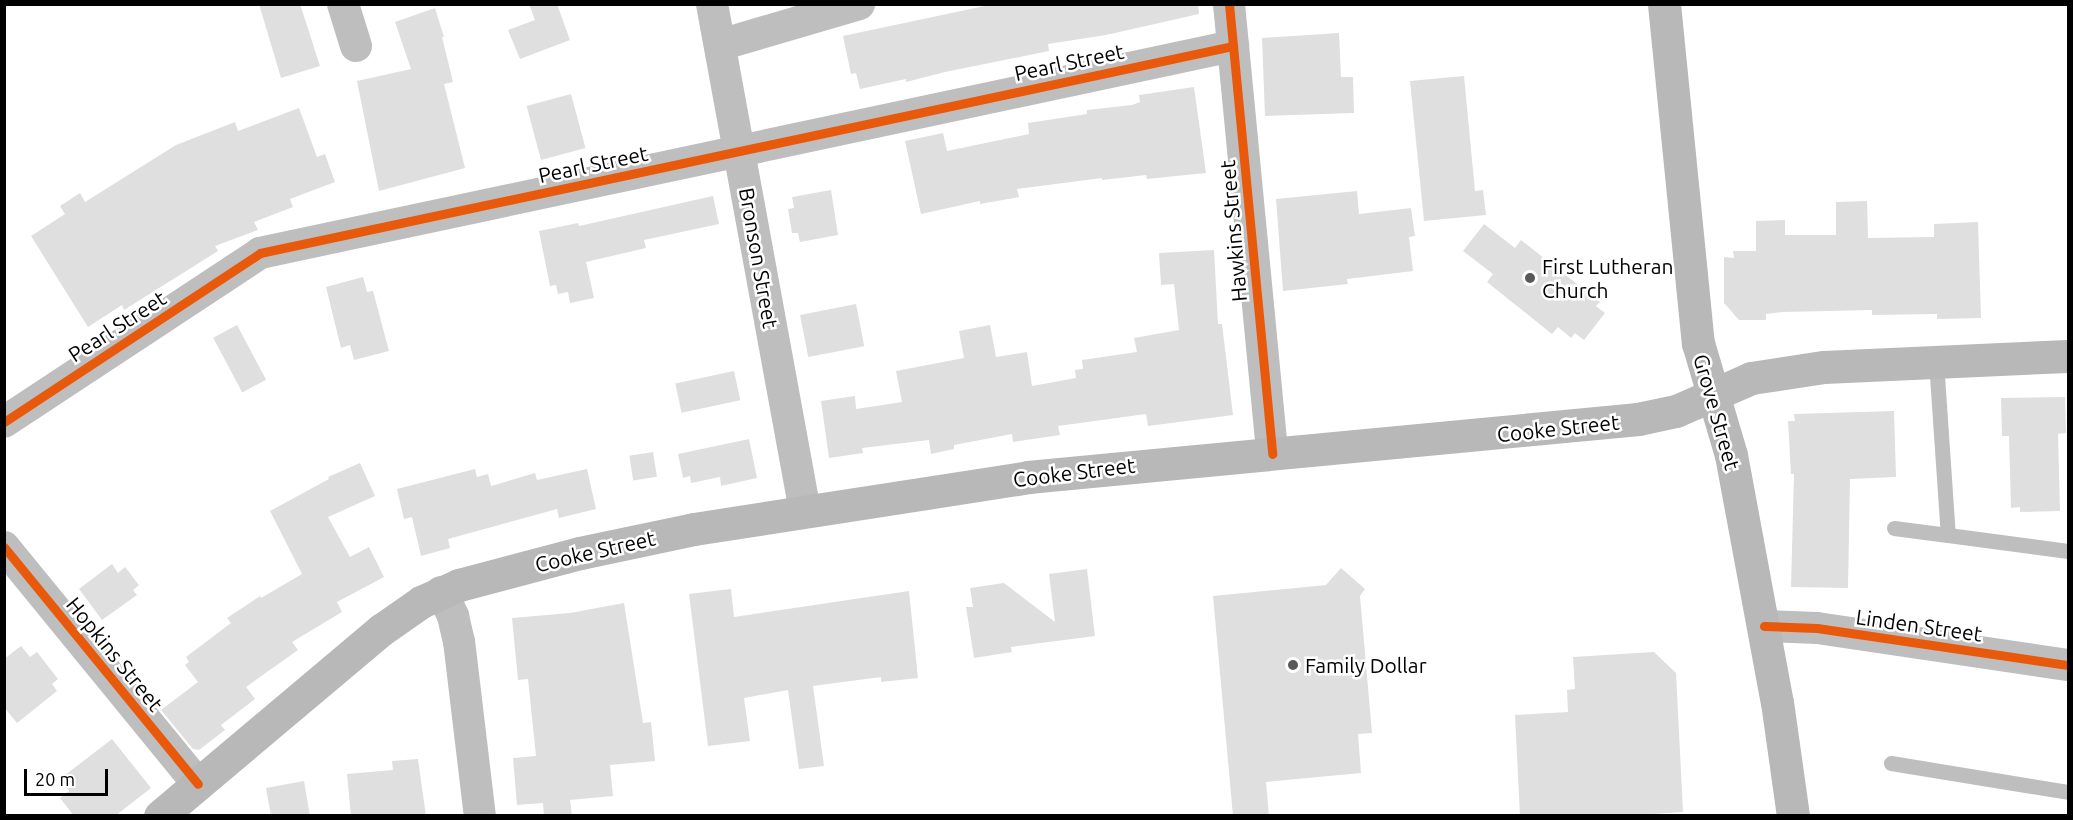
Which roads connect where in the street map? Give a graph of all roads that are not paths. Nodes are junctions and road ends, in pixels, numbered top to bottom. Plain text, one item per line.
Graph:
1 (343, 4) edge
2 (712, 4) edge
3 (859, 4) edge
4 (1229, 4) edge
5 (1664, 4) edge
6 (720, 45) junction
7 (356, 46) dead end
8 (1233, 46) junction
9 (740, 151) junction
10 (2068, 356) edge
11 (1936, 361) junction
12 (1713, 395) junction
13 (4, 422) edge
14 (1272, 454) junction
15 (805, 511) junction
16 (1894, 528) dead end
17 (1948, 535) junction
18 (4, 547) edge
19 (2068, 551) edge
20 (441, 592) junction
21 (1764, 626) junction
22 (2068, 665) edge
23 (1891, 763) dead end
24 (198, 784) junction
25 (2068, 792) edge
26 (160, 816) edge
27 (480, 816) edge
28 (1793, 816) edge

1 - 7 street
2 - 6 street, Bronson Street
3 - 6 street
4 - 8 street, Hawkins Street
5 - 12 main road, Grove Street
6 - 9 street, Bronson Street
8 - 9 street, Pearl Street
8 - 14 street, Hawkins Street
9 - 13 street, Pearl Street
9 - 15 street, Bronson Street
10 - 11 main road, Cooke Street
11 - 12 main road, Cooke Street
11 - 17 lane
12 - 14 main road, Cooke Street
12 - 21 main road, Grove Street
14 - 15 main road, Cooke Street
15 - 20 main road, Cooke Street
16 - 17 lane
17 - 19 lane
18 - 24 street, Hopkins Street
20 - 24 main road, Cooke Street
20 - 27 street
21 - 22 street, Linden Street
21 - 28 main road, Grove Street
23 - 25 lane
24 - 26 main road, Cooke Street

